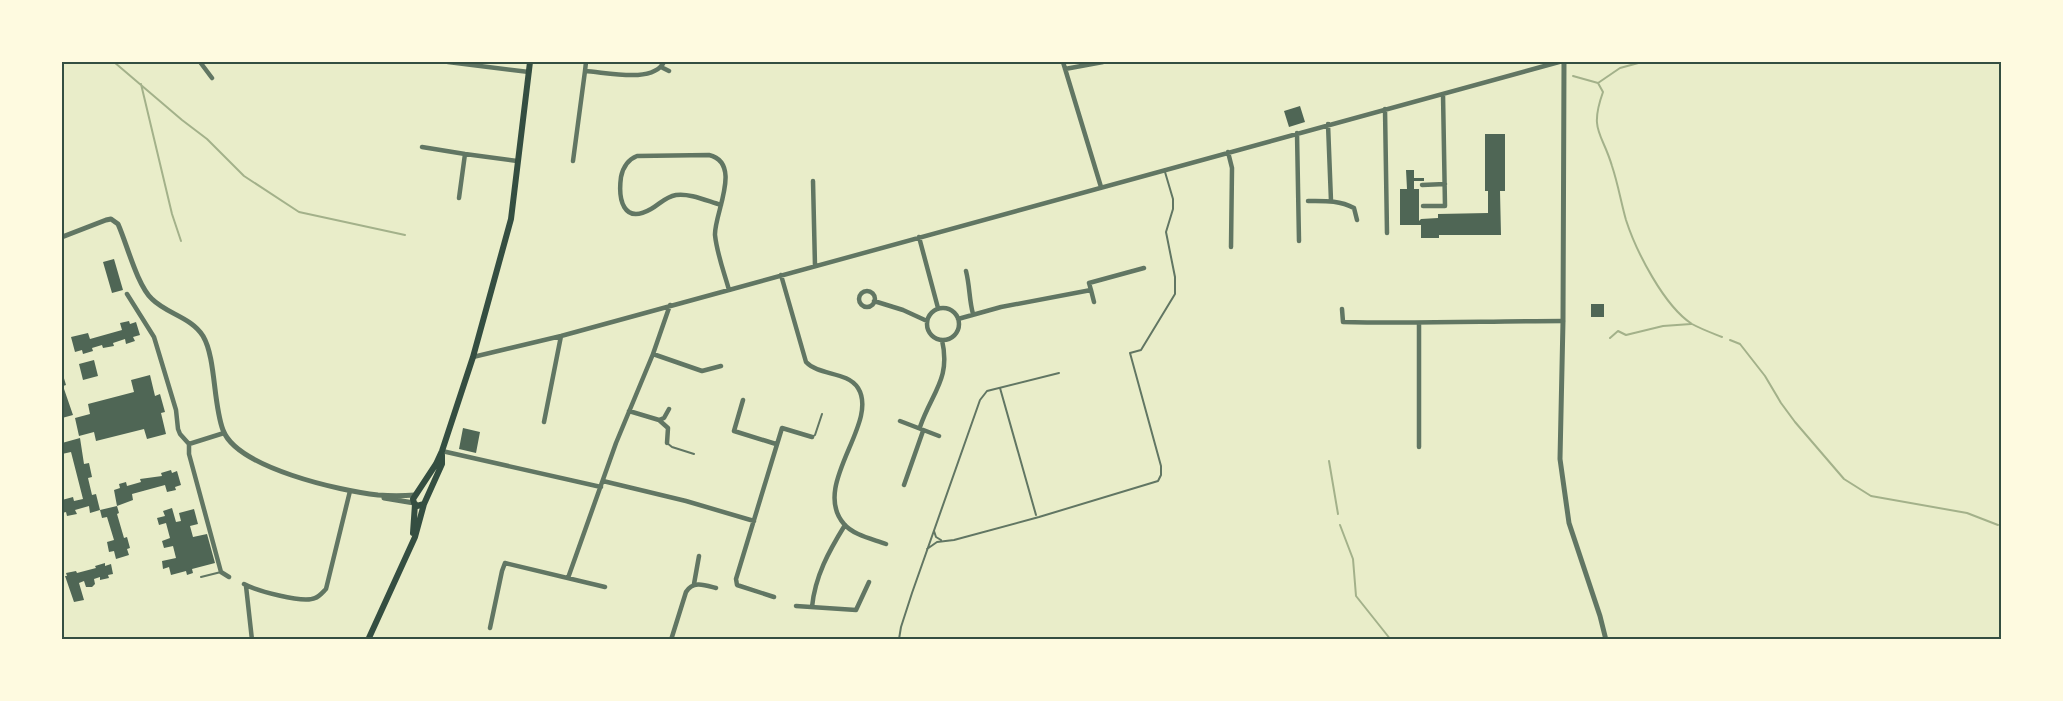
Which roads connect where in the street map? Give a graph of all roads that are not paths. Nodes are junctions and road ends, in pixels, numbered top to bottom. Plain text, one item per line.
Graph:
1 (200, 62) edge
2 (448, 62) edge
3 (530, 62) edge
4 (586, 62) edge
5 (1063, 62) edge
6 (1103, 62) edge
7 (1559, 62) edge
8 (1564, 62) edge
9 (663, 64) edge
10 (1065, 69) junction
11 (585, 71) junction
12 (669, 71) dead end
13 (529, 72) junction
14 (212, 78) dead end
15 (1443, 94) junction
16 (1385, 109) junction
17 (1328, 124) junction
18 (1297, 133) junction
19 (422, 147) dead end
20 (1228, 152) junction
21 (465, 154) junction
22 (518, 160) junction
23 (573, 161) dead end
24 (1164, 170) junction
25 (813, 181) dead end
26 (1445, 184) junction
27 (1422, 185) dead end
28 (1101, 187) junction
29 (459, 198) dead end
30 (1308, 201) dead end
31 (1331, 201) junction
32 (721, 205) junction
33 (1423, 206) dead end
34 (1357, 220) dead end
35 (1387, 233) dead end
36 (62, 237) edge
37 (919, 237) junction
38 (1299, 241) dead end
39 (1231, 247) dead end
40 (815, 266) junction
41 (1144, 268) dead end
42 (966, 271) dead end
43 (782, 275) junction
44 (1087, 276) dead end
45 (1089, 283) junction
46 (729, 290) junction
47 (1091, 290) junction
48 (127, 294) dead end
49 (874, 301) dead end
50 (1094, 302) dead end
51 (670, 305) junction
52 (938, 308) junction
53 (1342, 309) dead end
54 (973, 314) junction
55 (958, 319) junction
56 (927, 321) junction
57 (1563, 321) junction
58 (1419, 324) junction
59 (561, 336) junction
60 (942, 340) junction
61 (654, 354) junction
62 (473, 357) junction
63 (721, 366) dead end
64 (1059, 373) dead end
65 (1000, 388) junction
66 (743, 400) dead end
67 (669, 409) dead end
68 (628, 411) junction
69 (822, 414) dead end
70 (659, 420) junction
71 (900, 421) dead end
72 (544, 422) dead end
73 (922, 429) junction
74 (224, 433) junction
75 (939, 436) dead end
76 (812, 437) joint
77 (667, 443) joint
78 (189, 444) junction
79 (776, 444) junction
80 (1419, 447) dead end
81 (442, 451) junction
82 (694, 454) dead end
83 (602, 484) junction
84 (904, 485) dead end
85 (350, 491) junction
86 (380, 495) junction
87 (415, 499) junction
88 (400, 501) junction
89 (425, 503) junction
90 (1036, 517) junction
91 (754, 521) junction
92 (414, 522) junction
93 (845, 525) junction
94 (934, 531) junction
95 (944, 541) junction
96 (411, 543) junction
97 (886, 544) dead end
98 (927, 549) junction
99 (699, 556) dead end
100 (221, 572) junction
101 (201, 577) dead end
102 (229, 577) dead end
103 (568, 578) junction
104 (869, 582) dead end
105 (694, 584) junction
106 (605, 587) dead end
107 (716, 588) dead end
108 (774, 597) dead end
109 (796, 606) dead end
110 (812, 607) junction
111 (490, 628) dead end
112 (252, 639) edge
113 (368, 639) edge
114 (671, 639) edge
115 (899, 639) edge
116 (1606, 639) edge

1 - 14 street
2 - 13 street
3 - 13 main road
4 - 11 street
5 - 10 street
6 - 10 street
7 - 15 street
8 - 57 street
9 - 11 street
9 - 12 street
10 - 28 street
11 - 23 street
13 - 22 main road
15 - 16 street
15 - 26 street
16 - 17 street
16 - 35 street
17 - 18 street
17 - 31 street
18 - 20 street
18 - 38 street
19 - 21 street
20 - 24 street
20 - 39 street
21 - 22 street
21 - 29 street
22 - 62 main road
24 - 28 street
24 - 90 lane
25 - 40 street
26 - 27 street
26 - 33 street
28 - 37 street
30 - 31 street
31 - 34 street
32 - 32 street
32 - 46 street
36 - 74 street
37 - 40 street
37 - 52 street
40 - 43 street
41 - 45 street
42 - 54 street
43 - 46 street
43 - 93 street
44 - 45 street
45 - 47 street
46 - 51 street
47 - 50 street
47 - 54 street
48 - 78 street
49 - 56 street
51 - 59 street
51 - 61 street
52 - 55 street
52 - 56 street
53 - 58 street
54 - 55 street
55 - 60 street
56 - 60 street
57 - 58 street
57 - 116 street
58 - 80 street
59 - 62 street
59 - 72 street
60 - 73 street
61 - 63 street
61 - 68 street
62 - 81 main road
64 - 65 lane
65 - 90 lane
65 - 94 lane
66 - 79 street
67 - 70 street
68 - 70 street
68 - 83 street
69 - 76 lane
70 - 77 street
71 - 73 street
73 - 75 street
73 - 84 street
74 - 78 street
74 - 85 street
76 - 79 street
77 - 82 lane
78 - 100 street
79 - 91 street
81 - 83 street
81 - 87 main road
81 - 89 main road
83 - 91 street
83 - 103 street
85 - 86 street
85 - 112 street
86 - 87 street
86 - 88 street
87 - 88 street
87 - 89 main road
87 - 89 main road
87 - 92 main road
88 - 92 street
89 - 96 main road
90 - 95 lane
91 - 108 street
92 - 96 main road
93 - 97 street
93 - 110 street
94 - 95 lane
94 - 98 lane
95 - 98 lane
96 - 113 main road
98 - 115 lane
99 - 105 street
100 - 101 lane
100 - 102 street
103 - 106 street
103 - 111 street
104 - 110 street
105 - 107 street
105 - 114 street
109 - 110 street

